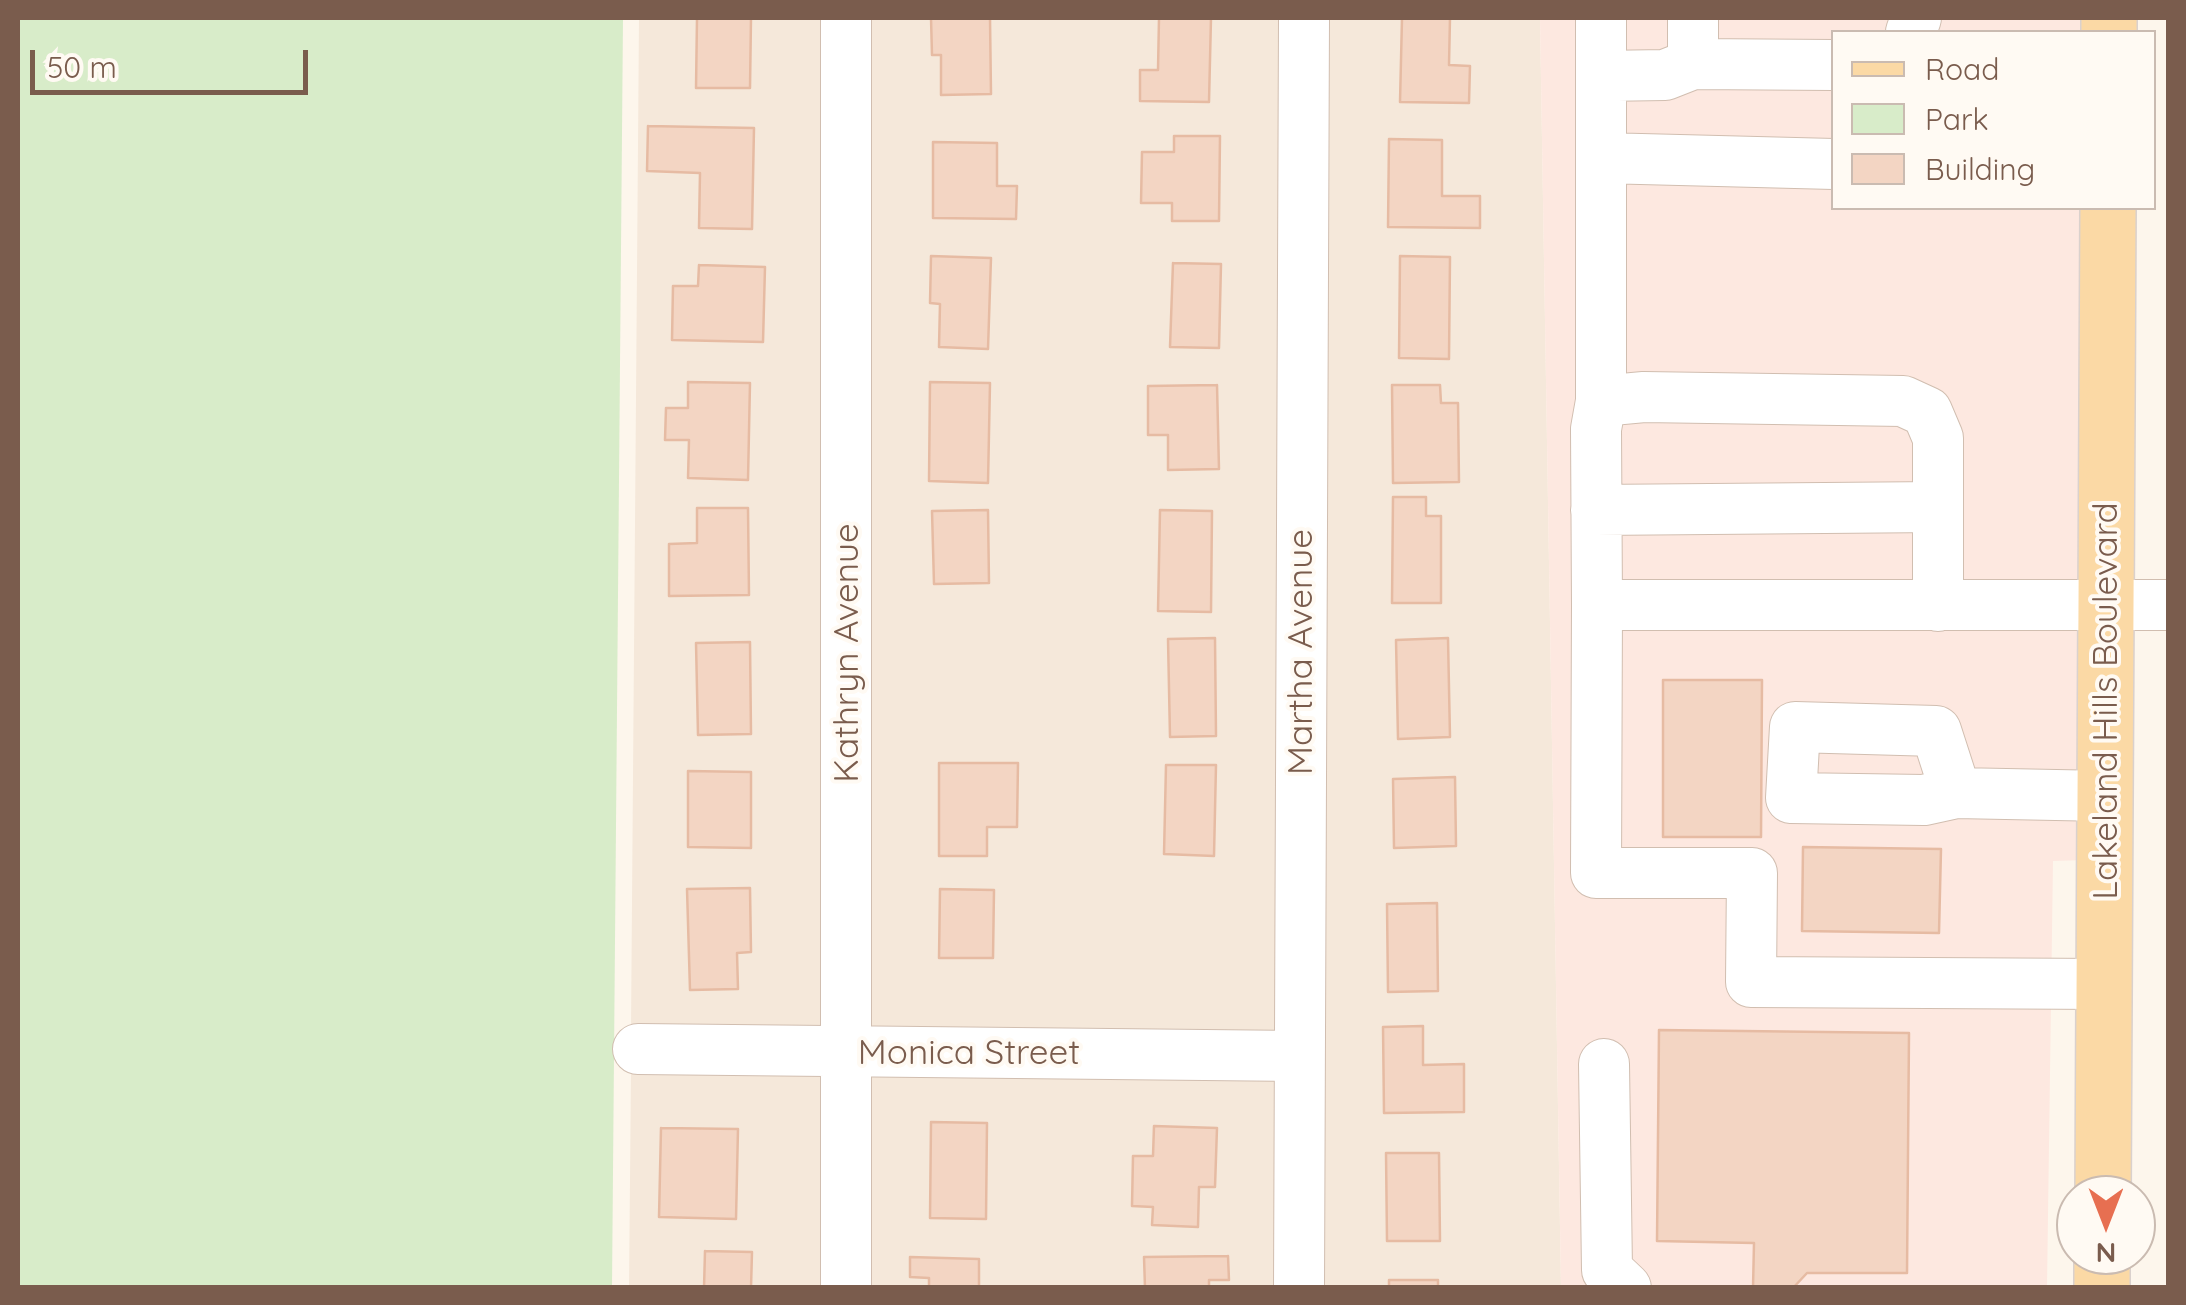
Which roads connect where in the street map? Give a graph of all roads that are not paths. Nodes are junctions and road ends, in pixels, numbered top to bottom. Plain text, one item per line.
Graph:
1 (846, 18) edge
2 (1304, 18) edge
3 (1601, 18) edge
4 (1693, 41) edge
5 (1831, 64) edge
6 (1601, 76) junction
7 (1602, 158) junction
8 (1831, 164) edge
9 (2108, 210) edge
10 (1600, 401) junction
11 (1938, 507) junction
12 (1596, 510) junction
13 (1597, 604) junction
14 (2107, 604) junction
15 (2168, 605) edge
16 (1938, 606) junction
17 (1956, 793) dead end
18 (2106, 796) junction
19 (2104, 984) junction
20 (638, 1050) dead end
21 (848, 1052) junction
22 (1299, 1056) junction
23 (1604, 1064) dead end
24 (2103, 1175) edge
25 (846, 1288) edge
26 (1298, 1288) edge
27 (1626, 1288) edge

1 - 21 street, Kathryn Avenue
2 - 22 street, Martha Avenue
3 - 6 street
4 - 5 street
4 - 6 street
6 - 7 street
7 - 8 street
7 - 10 street
9 - 14 main road, Lakeland Hills Boulevard
10 - 11 street
10 - 12 street
11 - 12 street
11 - 16 street
12 - 13 street
13 - 16 street
13 - 19 street
14 - 15 street
14 - 16 street
14 - 18 main road, Lakeland Hills Boulevard
17 - 18 street
18 - 19 main road, Lakeland Hills Boulevard
19 - 24 main road, Lakeland Hills Boulevard
20 - 21 street, Monica Street
21 - 22 street, Monica Street
21 - 25 street, Kathryn Avenue
22 - 26 street, Martha Avenue
23 - 27 street

